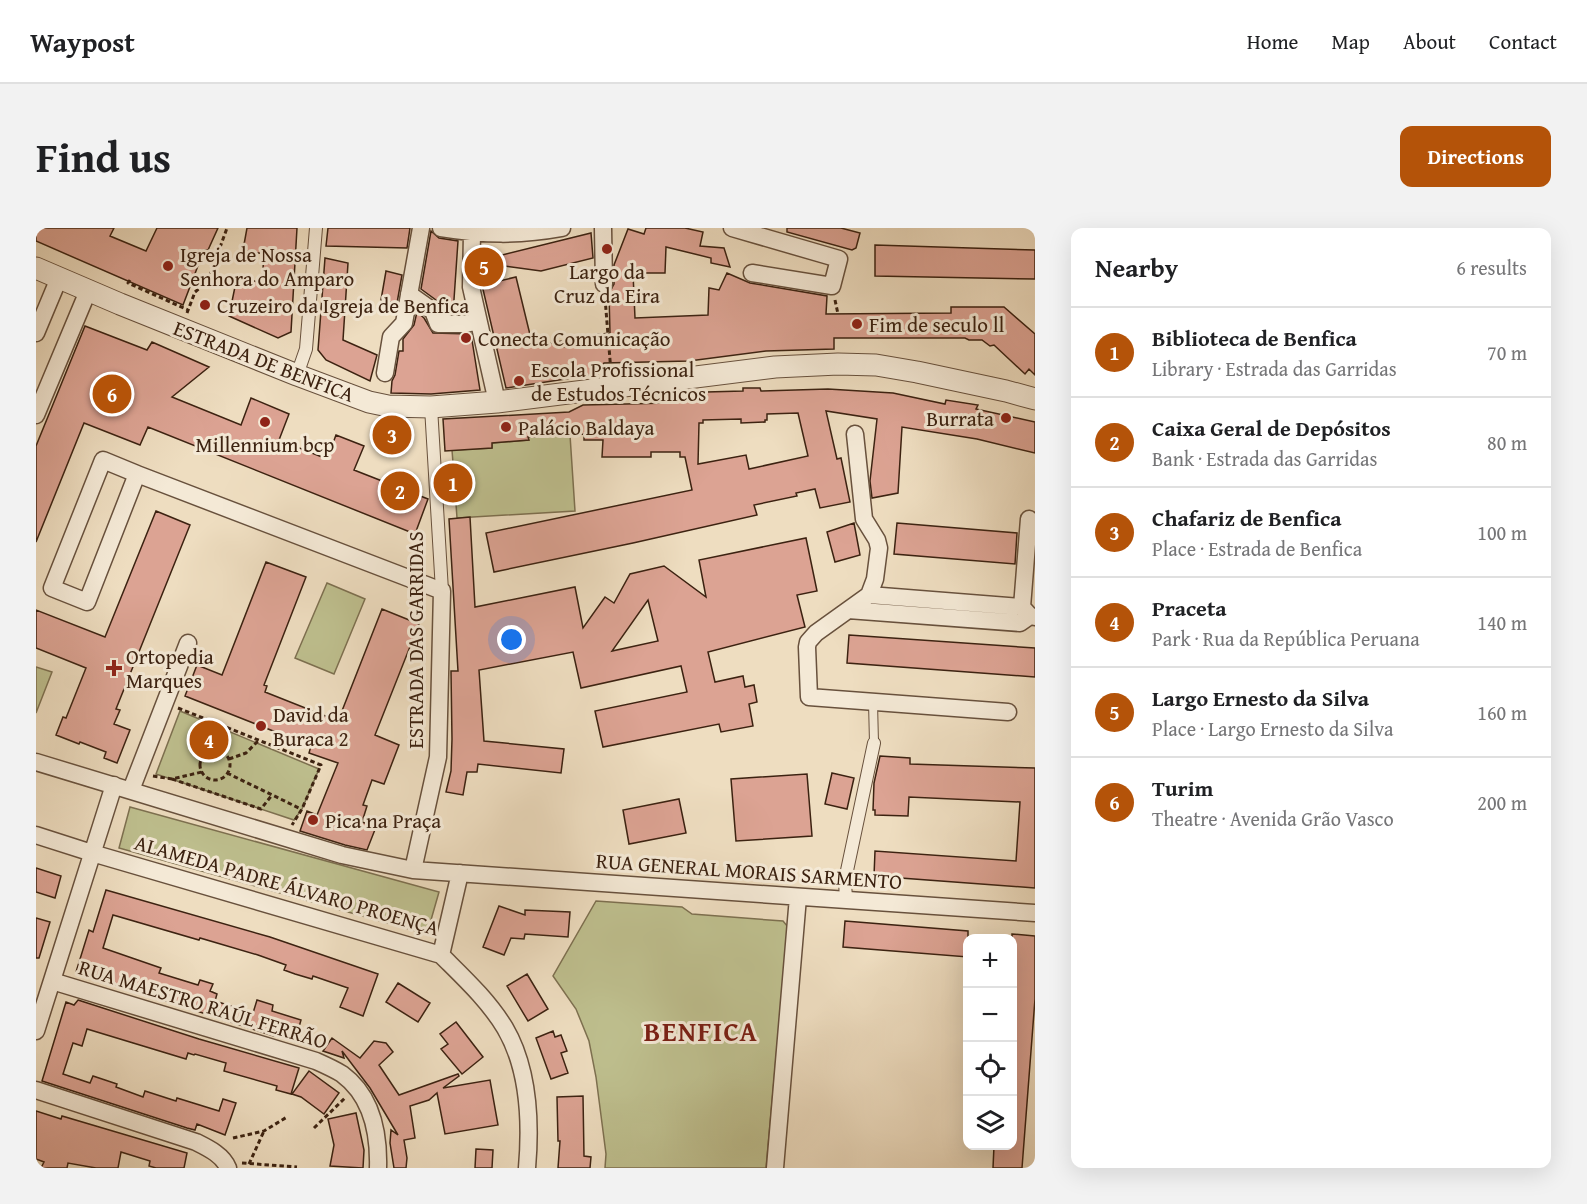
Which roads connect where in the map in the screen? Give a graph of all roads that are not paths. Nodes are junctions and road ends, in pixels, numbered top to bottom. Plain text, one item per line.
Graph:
1 (316, 228) edge
2 (422, 228) edge
3 (441, 228) edge
4 (562, 228) edge
5 (603, 228) edge
6 (732, 228) edge
7 (472, 233) junction
8 (36, 268) edge
9 (753, 273) dead end
10 (58, 278) junction
11 (604, 284) road end
12 (88, 291) junction
13 (409, 294) junction
14 (478, 321) junction
15 (36, 333) edge
16 (385, 373) dead end
17 (297, 375) junction
18 (1035, 399) edge
19 (497, 402) junction
20 (431, 407) junction
21 (36, 415) edge
22 (855, 434) dead end
23 (137, 474) junction
24 (1029, 519) dead end
25 (442, 591) junction
26 (869, 596) junction
27 (848, 610) junction
28 (1029, 613) edge
29 (188, 643) dead end
30 (873, 702) junction
31 (1008, 712) dead end
32 (874, 743) joint
33 (36, 762) edge
34 (114, 785) junction
35 (131, 790) junction
36 (36, 835) edge
37 (92, 853) junction
38 (414, 870) junction
39 (460, 873) junction
40 (798, 897) junction
41 (846, 901) junction
42 (1035, 914) edge
43 (441, 955) junction
44 (52, 981) junction
45 (36, 1031) edge
46 (36, 1090) edge
47 (227, 1165) edge
48 (378, 1168) edge
49 (527, 1168) edge
50 (775, 1168) edge

1 - 17 street
2 - 13 street
3 - 7 street
4 - 7 street
5 - 11 street
6 - 9 street
7 - 14 street
8 - 10 street, ESTRADA DE BENFICA
10 - 12 street, ESTRADA DE BENFICA
10 - 15 street
12 - 17 street, ESTRADA DE BENFICA
12 - 21 street
13 - 14 street
13 - 16 street
14 - 19 street
17 - 20 street, ESTRADA DE BENFICA
18 - 19 street, ESTRADA DE BENFICA
19 - 20 street, ESTRADA DE BENFICA
20 - 25 street, ESTRADA DAS GARRIDAS
22 - 26 street
23 - 23 street
23 - 25 street
24 - 28 street
25 - 38 street, ESTRADA DAS GARRIDAS
26 - 27 street
26 - 28 street
27 - 28 street
27 - 30 street
29 - 35 street
30 - 31 street
30 - 32 lane
32 - 41 street
33 - 34 street
34 - 35 street
34 - 37 street
35 - 38 street
36 - 37 street, ALAMEDA PADRE ÁLVARO PROENÇA
37 - 43 street, ALAMEDA PADRE ÁLVARO PROENÇA
37 - 44 street
38 - 39 street
39 - 40 street, RUA GENERAL MORAIS SARMENTO
39 - 43 street, ALAMEDA PADRE ÁLVARO PROENÇA
40 - 41 street, RUA GENERAL MORAIS SARMENTO
40 - 50 street
41 - 42 street, RUA GENERAL MORAIS SARMENTO
43 - 49 street
44 - 45 street
44 - 48 street, RUA MAESTRO RAÚL FERRÃO
46 - 47 street

